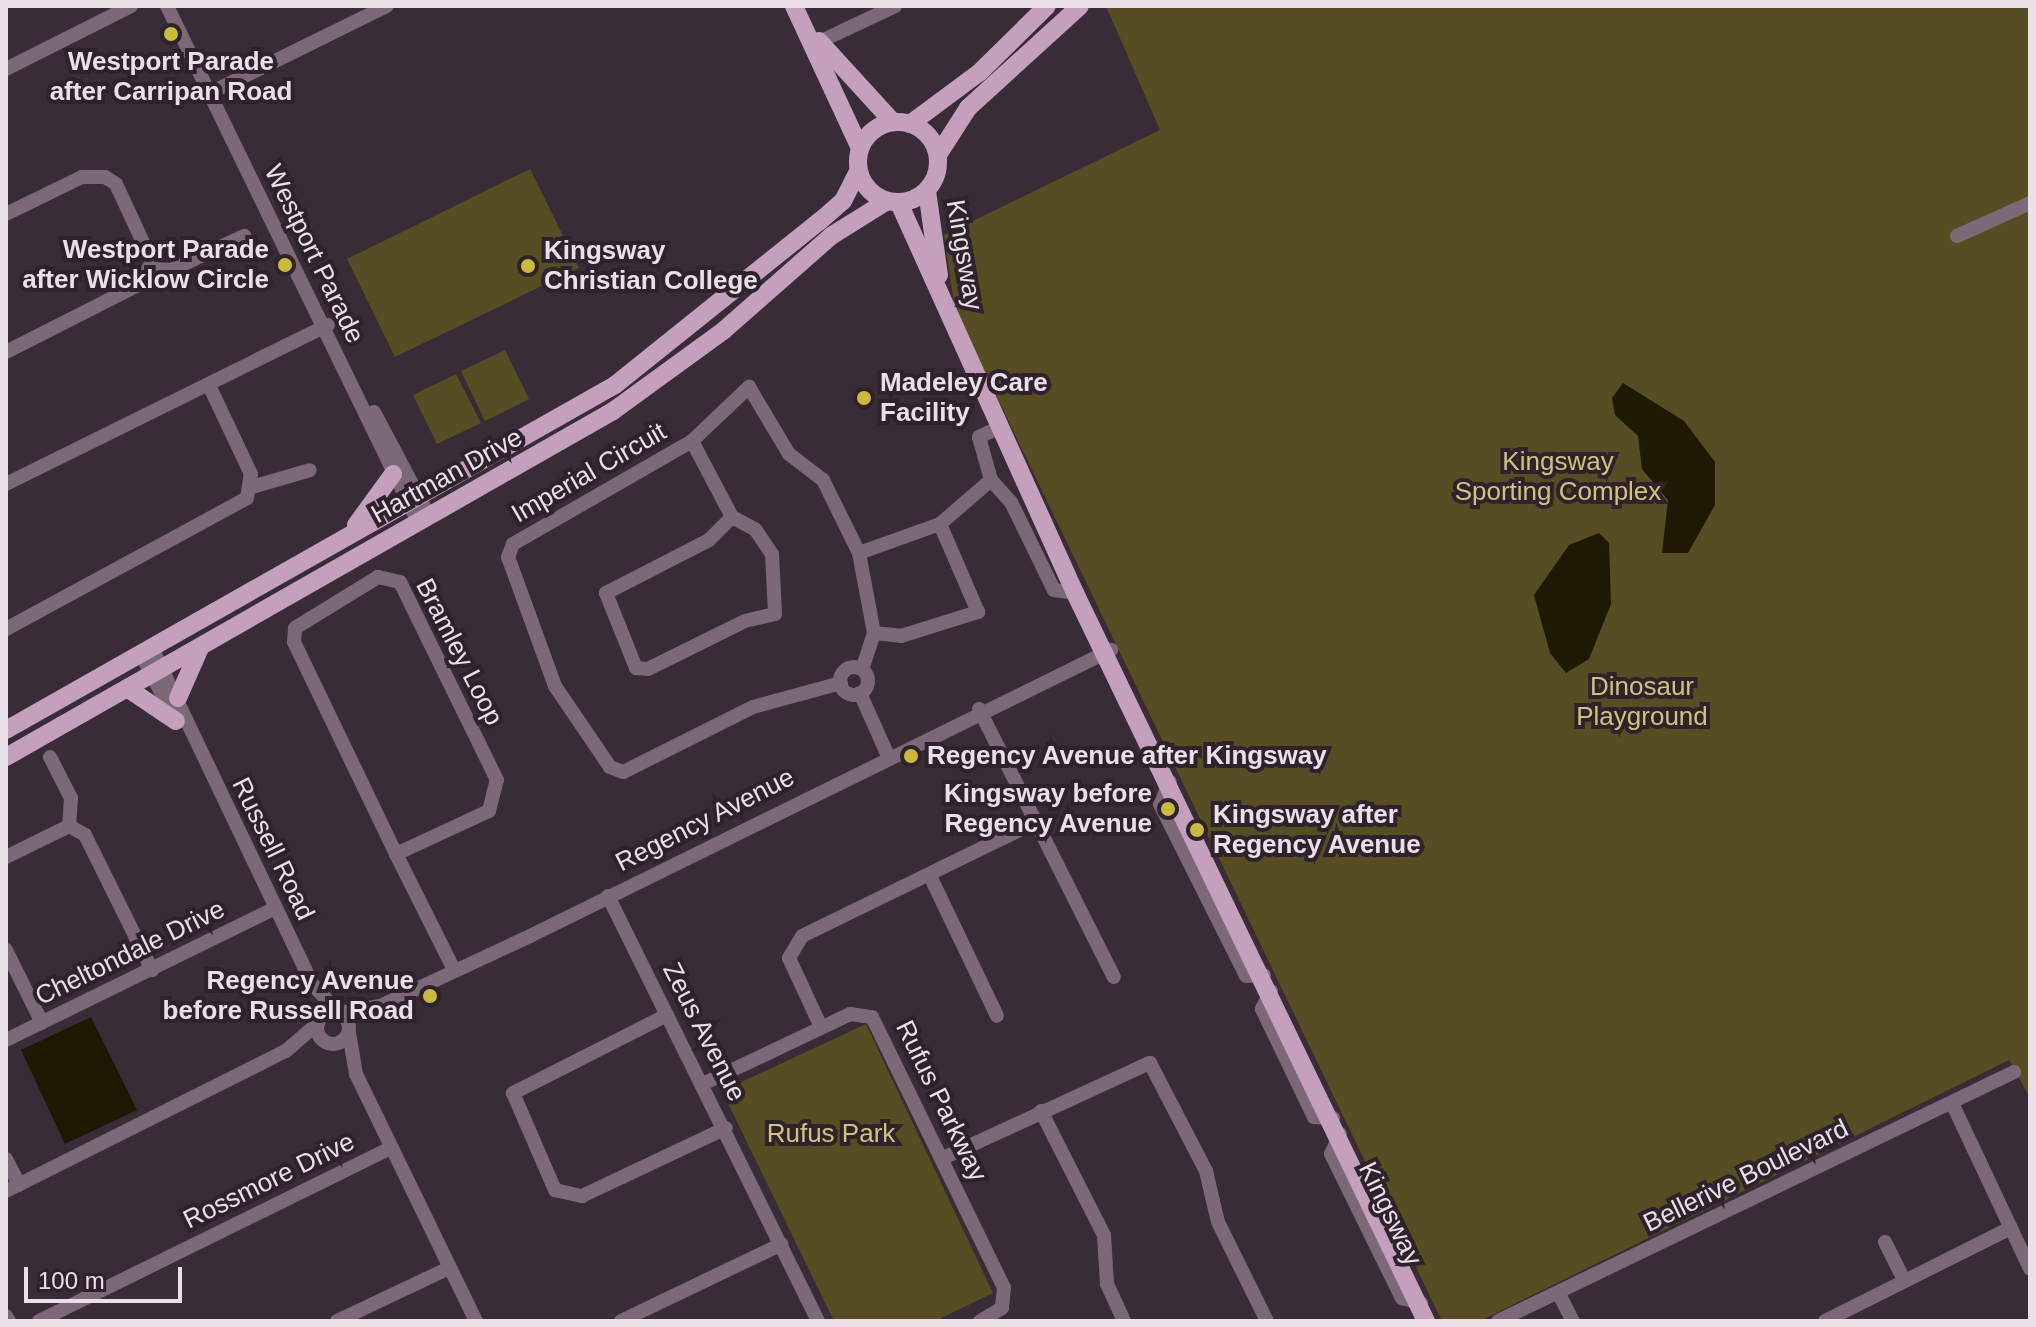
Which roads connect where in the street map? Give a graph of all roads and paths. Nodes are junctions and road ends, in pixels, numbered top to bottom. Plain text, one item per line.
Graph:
1 (131, 6) edge
2 (167, 6) edge
3 (175, 6) edge
4 (365, 6) edge
5 (387, 6) edge
6 (794, 6) edge
7 (895, 6) edge
8 (1047, 6) edge
9 (1080, 6) edge
10 (819, 42) junction
11 (6, 69) edge
12 (211, 86) junction
13 (901, 123) junction
14 (860, 148) junction
15 (938, 155) junction
16 (858, 172) junction
17 (927, 191) junction
18 (893, 202) junction
19 (2030, 203) edge
20 (6, 214) edge
21 (244, 236) dead end
22 (1957, 236) dead end
23 (151, 269) junction
24 (327, 325) junction
25 (951, 327) junction
26 (6, 352) edge
27 (209, 385) junction
28 (998, 428) junction
29 (692, 441) junction
30 (310, 470) dead end
31 (393, 474) junction
32 (991, 480) junction
33 (6, 484) edge
34 (252, 487) junction
35 (413, 498) junction
36 (732, 517) junction
37 (423, 519) junction
38 (940, 524) junction
39 (352, 531) junction
40 (859, 553) junction
41 (1072, 585) junction
42 (6, 629) edge
43 (874, 633) junction
44 (1105, 647) junction
45 (200, 648) junction
46 (146, 651) junction
47 (862, 669) junction
48 (157, 672) junction
49 (841, 683) junction
50 (127, 688) junction
51 (860, 693) junction
52 (178, 698) junction
53 (979, 709) junction
54 (183, 727) junction
55 (6, 730) edge
56 (888, 756) junction
57 (6, 757) edge
58 (50, 757) dead end
59 (1034, 823) junction
60 (69, 826) junction
61 (396, 854) junction
62 (6, 857) edge
63 (930, 876) junction
64 (608, 896) junction
65 (275, 908) junction
66 (6, 950) edge
67 (152, 970) junction
68 (454, 970) junction
69 (1114, 977) dead end
70 (313, 985) junction
71 (380, 1006) junction
72 (339, 1013) junction
73 (667, 1015) junction
74 (997, 1016) dead end
75 (319, 1021) junction
76 (42, 1023) junction
77 (821, 1027) junction
78 (349, 1032) junction
79 (6, 1040) edge
80 (329, 1043) junction
81 (286, 1051) junction
82 (2014, 1072) dead end
83 (356, 1074) junction
84 (705, 1083) junction
85 (1952, 1103) junction
86 (1041, 1111) junction
87 (726, 1128) junction
88 (391, 1148) junction
89 (943, 1158) junction
90 (6, 1159) edge
91 (12, 1188) edge
92 (2011, 1228) junction
93 (1885, 1242) dead end
94 (782, 1244) junction
95 (449, 1268) junction
96 (2030, 1269) edge
97 (1904, 1280) junction
98 (1559, 1294) junction
99 (1424, 1310) edge
100 (39, 1321) edge
101 (337, 1321) edge
102 (476, 1321) edge
103 (621, 1321) edge
104 (818, 1321) edge
105 (981, 1321) edge
106 (1124, 1321) edge
107 (1267, 1321) edge
108 (1437, 1321) edge
109 (1498, 1321) edge
110 (1573, 1321) edge
111 (1825, 1321) edge

1 - 11 street
2 - 12 street, Westport Parade
3 - 12 street, Westport Parade
4 - 12 street
5 - 12 street
6 - 10 main road
6 - 14 main road
7 - 10 street
8 - 13 main road
9 - 15 main road
10 - 13 main road
12 - 24 street, Westport Parade
13 - 14 main road
13 - 15 main road
14 - 16 main road
15 - 17 main road
16 - 18 main road
16 - 35 main road, Hartman Drive
17 - 18 main road
17 - 25 main road, Kingsway
18 - 25 main road, Kingsway
18 - 37 main road, Hartman Drive
19 - 22 street
20 - 23 street
21 - 23 street
23 - 26 street
24 - 27 street
24 - 31 street, Westport Parade
24 - 35 street, Westport Parade
25 - 28 main road, Kingsway
27 - 33 street
27 - 34 street
28 - 32 street
28 - 41 main road, Kingsway
29 - 36 street
29 - 40 street, Imperial Circuit
29 - 49 street, Imperial Circuit
30 - 34 street
31 - 35 street, Westport Parade
31 - 39 main road
32 - 38 street
32 - 41 street
34 - 42 street
35 - 37 street, Westport Parade
35 - 39 main road, Hartman Drive
36 - 36 street
37 - 45 main road, Hartman Drive
38 - 40 street
38 - 43 street
39 - 46 main road, Hartman Drive
40 - 43 street, Imperial Circuit
41 - 44 main road, Kingsway
43 - 47 street, Imperial Circuit
44 - 53 street, Regency Avenue
44 - 99 main road, Kingsway
45 - 48 main road, Hartman Drive
45 - 52 main road
46 - 48 street, Russell Road
46 - 55 main road, Hartman Drive
47 - 49 street, Imperial Circuit
47 - 51 street, Imperial Circuit
48 - 50 main road, Hartman Drive
48 - 52 street, Russell Road
48 - 54 street, Russell Road
49 - 51 street
50 - 54 main road
50 - 57 main road, Hartman Drive
51 - 56 street, Imperial Circuit
52 - 54 street, Russell Road
53 - 56 street, Regency Avenue
53 - 59 street
54 - 65 street, Russell Road
56 - 64 street, Regency Avenue
58 - 60 street
59 - 63 street
59 - 69 street
60 - 62 street
60 - 67 street
61 - 61 street, Bramley Loop
61 - 68 street, Bramley Loop
63 - 74 street
63 - 77 street
64 - 68 street, Regency Avenue
64 - 73 street, Zeus Avenue
65 - 67 street, Cheltondale Drive
65 - 70 street, Russell Road
66 - 76 street
67 - 76 street, Cheltondale Drive
68 - 71 street, Regency Avenue
70 - 72 street, Russell Road
70 - 75 street, Russell Road
71 - 72 street, Regency Avenue
71 - 78 street, Regency Avenue
72 - 75 street, Regency Avenue
72 - 78 street, Russell Road
73 - 84 street, Zeus Avenue
73 - 87 street
75 - 80 street, Russell Road
75 - 81 street
76 - 79 street, Cheltondale Drive
77 - 84 street, Rufus Parkway
77 - 89 street, Rufus Parkway
78 - 80 street, Regency Avenue
78 - 83 street
80 - 81 street
80 - 83 street
81 - 91 street
82 - 85 street, Bellerive Boulevard
83 - 88 street
84 - 87 street, Zeus Avenue
85 - 92 street
85 - 98 street, Bellerive Boulevard
86 - 89 street
86 - 106 street
86 - 107 street
87 - 94 street, Zeus Avenue
88 - 95 street
88 - 100 street, Rossmore Drive
89 - 105 street, Rufus Parkway
90 - 91 street
92 - 96 street
92 - 97 street
93 - 97 street
94 - 103 street
94 - 104 street, Zeus Avenue
95 - 101 street
95 - 102 street
97 - 111 street
98 - 109 street, Bellerive Boulevard
98 - 110 street
99 - 108 main road, Kingsway

